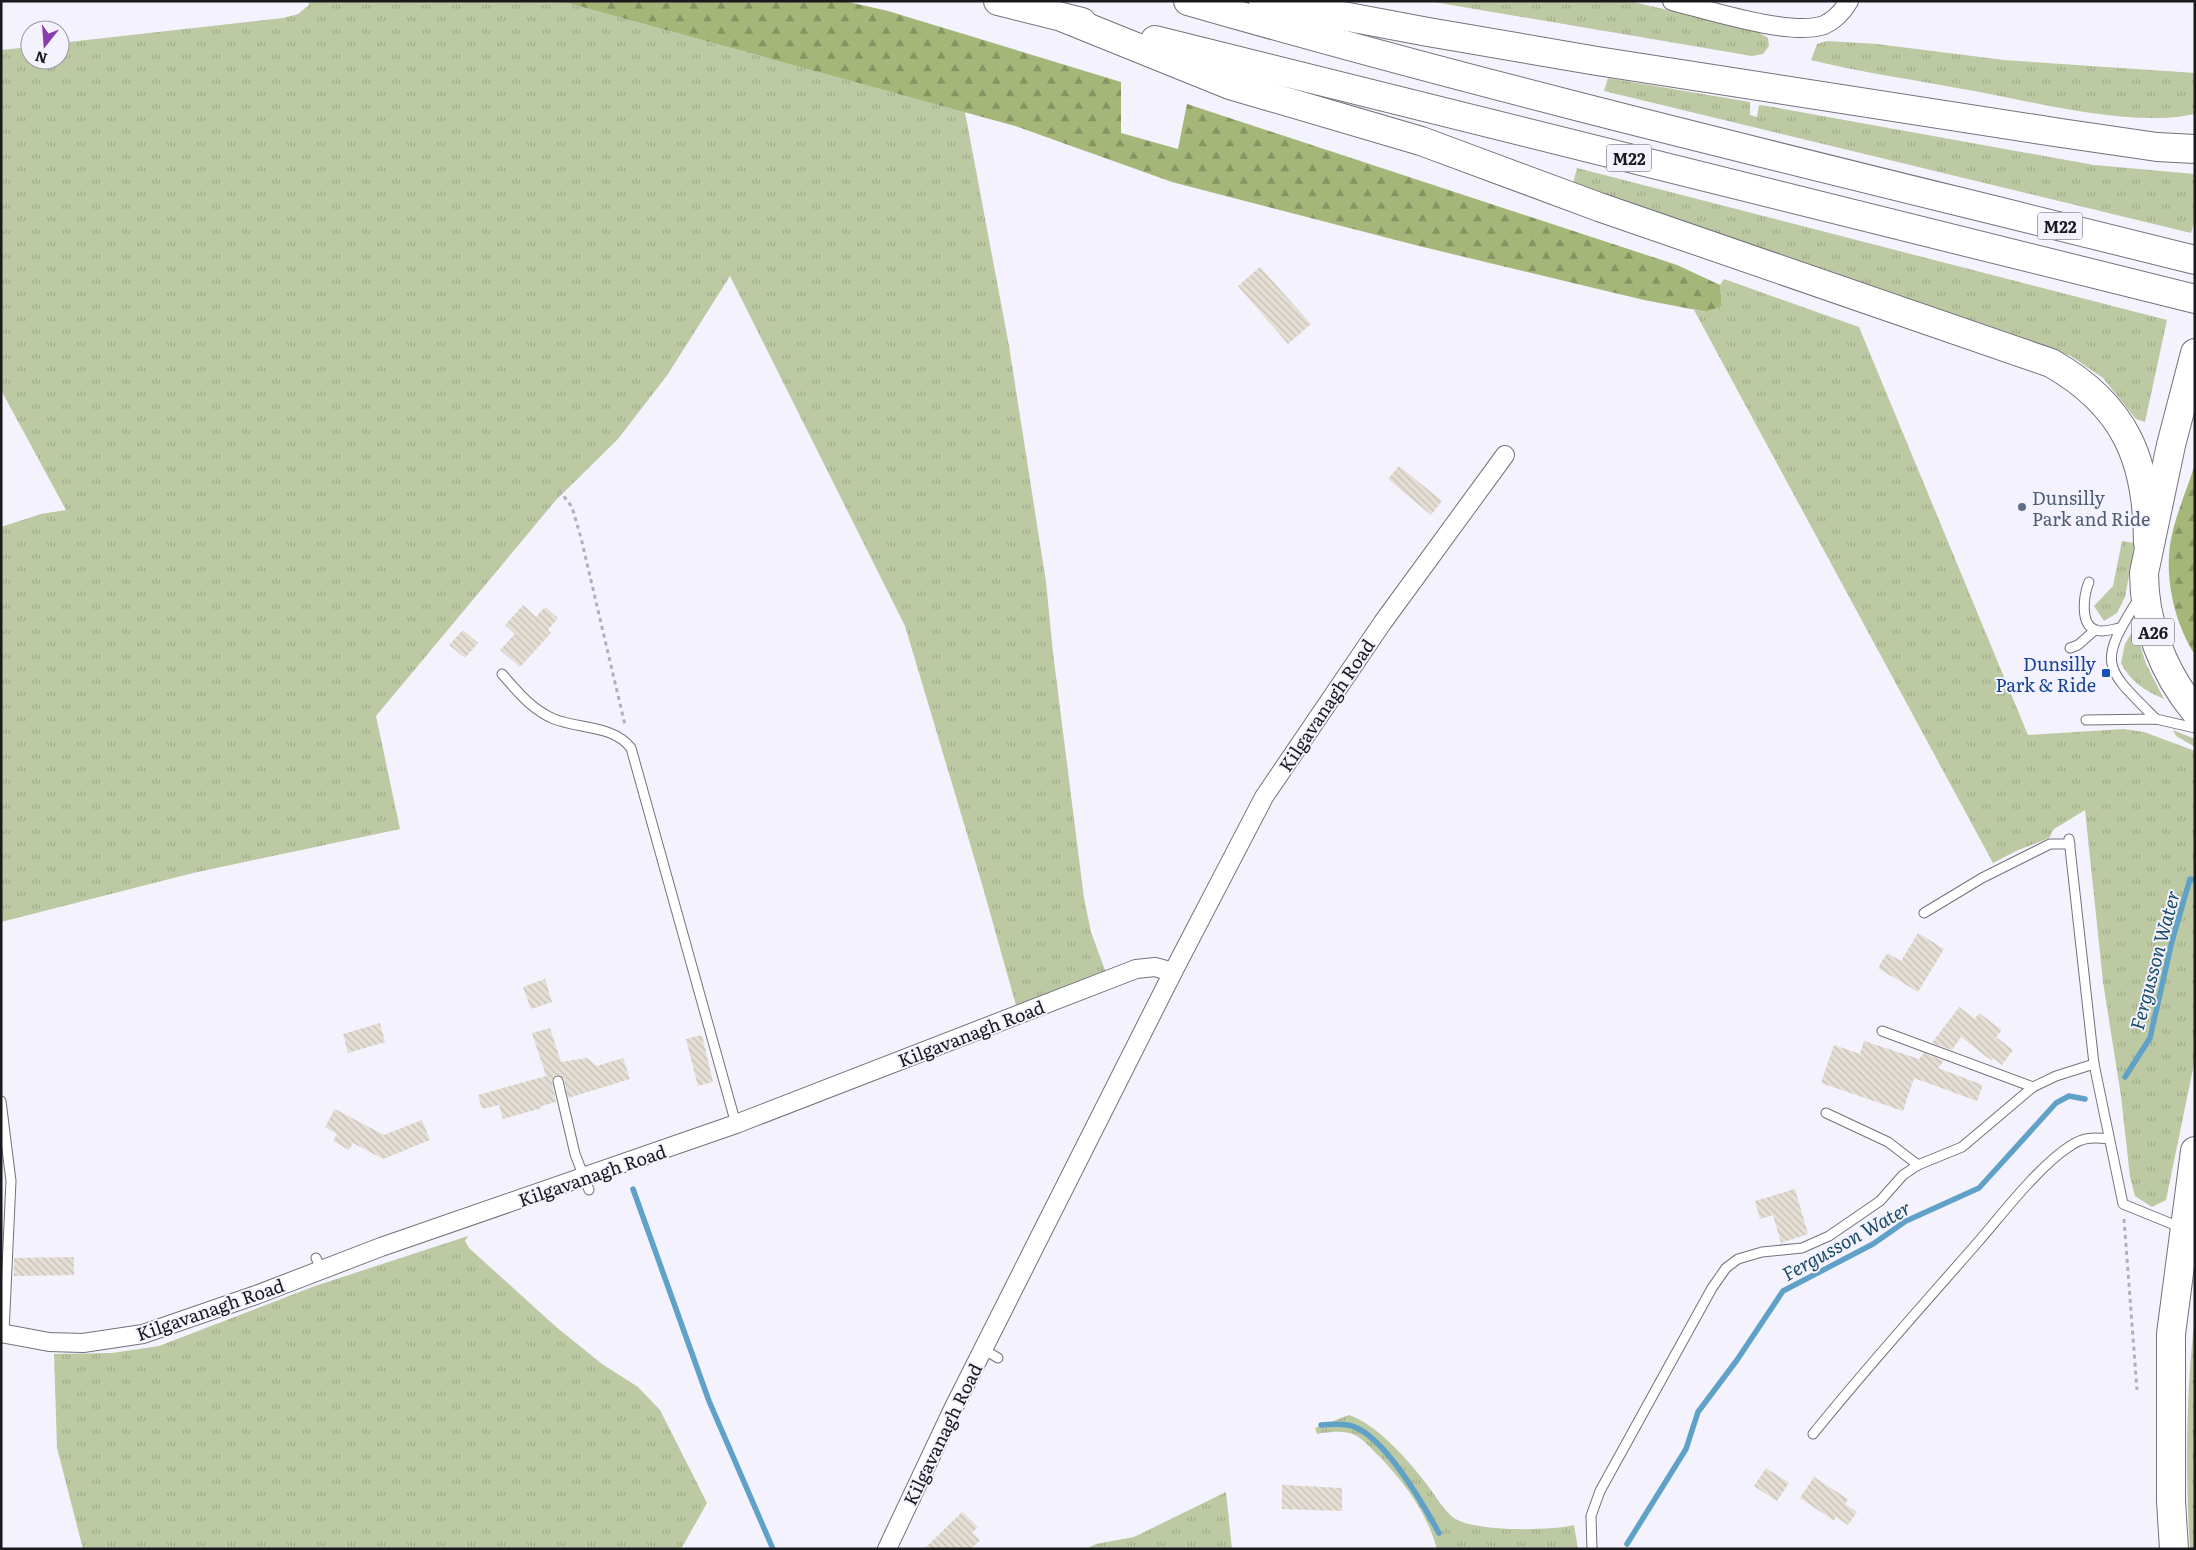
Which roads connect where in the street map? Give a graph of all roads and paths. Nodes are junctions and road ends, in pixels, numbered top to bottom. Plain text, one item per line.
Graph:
1 (998, 1) edge
2 (1188, 1) edge
3 (1263, 1) edge
4 (1672, 1) edge
5 (1850, 1) edge
6 (1064, 18) junction
7 (2195, 149) edge
8 (2195, 260) edge
9 (2195, 298) edge
10 (2193, 362) edge
11 (1505, 455) dead end
12 (559, 490) dead end
13 (2148, 543) junction
14 (2089, 582) dead end
15 (2144, 591) junction
16 (2120, 628) junction
17 (2095, 630) junction
18 (2070, 648) dead end
19 (502, 674) dead end
20 (2195, 712) edge
21 (2156, 719) junction
22 (2086, 720) dead end
23 (2195, 728) edge
24 (631, 748) junction
25 (1924, 913) dead end
26 (1173, 972) junction
27 (1882, 1031) dead end
28 (2094, 1064) junction
29 (558, 1081) dead end
30 (2034, 1087) junction
31 (1, 1101) edge
32 (1826, 1113) dead end
33 (736, 1124) junction
34 (2109, 1139) junction
35 (2195, 1151) edge
36 (1918, 1165) junction
37 (586, 1184) junction
38 (2123, 1204) junction
39 (2184, 1229) junction
40 (3, 1333) edge
41 (2137, 1390) dead end
42 (1813, 1434) dead end
43 (887, 1549) edge
44 (1592, 1549) edge
45 (2174, 1549) edge

1 - 6 highway
2 - 8 highway, M22
3 - 7 highway
4 - 5 street
6 - 9 highway, M22
6 - 13 highway
10 - 13 highway, A26
11 - 26 street, Kilgavanagh Road
12 - 24 path
13 - 15 highway, A26
14 - 17 lane
15 - 16 lane
15 - 20 highway, A26
16 - 17 lane
16 - 21 lane
17 - 18 lane
19 - 24 lane
21 - 22 lane
21 - 23 lane
24 - 33 lane
25 - 28 lane
26 - 33 street, Kilgavanagh Road
26 - 43 street, Kilgavanagh Road
27 - 30 lane
28 - 30 lane
28 - 34 lane
29 - 37 lane
30 - 36 lane
31 - 40 lane
32 - 36 lane
33 - 37 street, Kilgavanagh Road
34 - 38 lane
34 - 42 lane
35 - 39 highway
36 - 44 lane
37 - 40 street, Kilgavanagh Road
38 - 39 lane
38 - 41 path
39 - 45 highway

